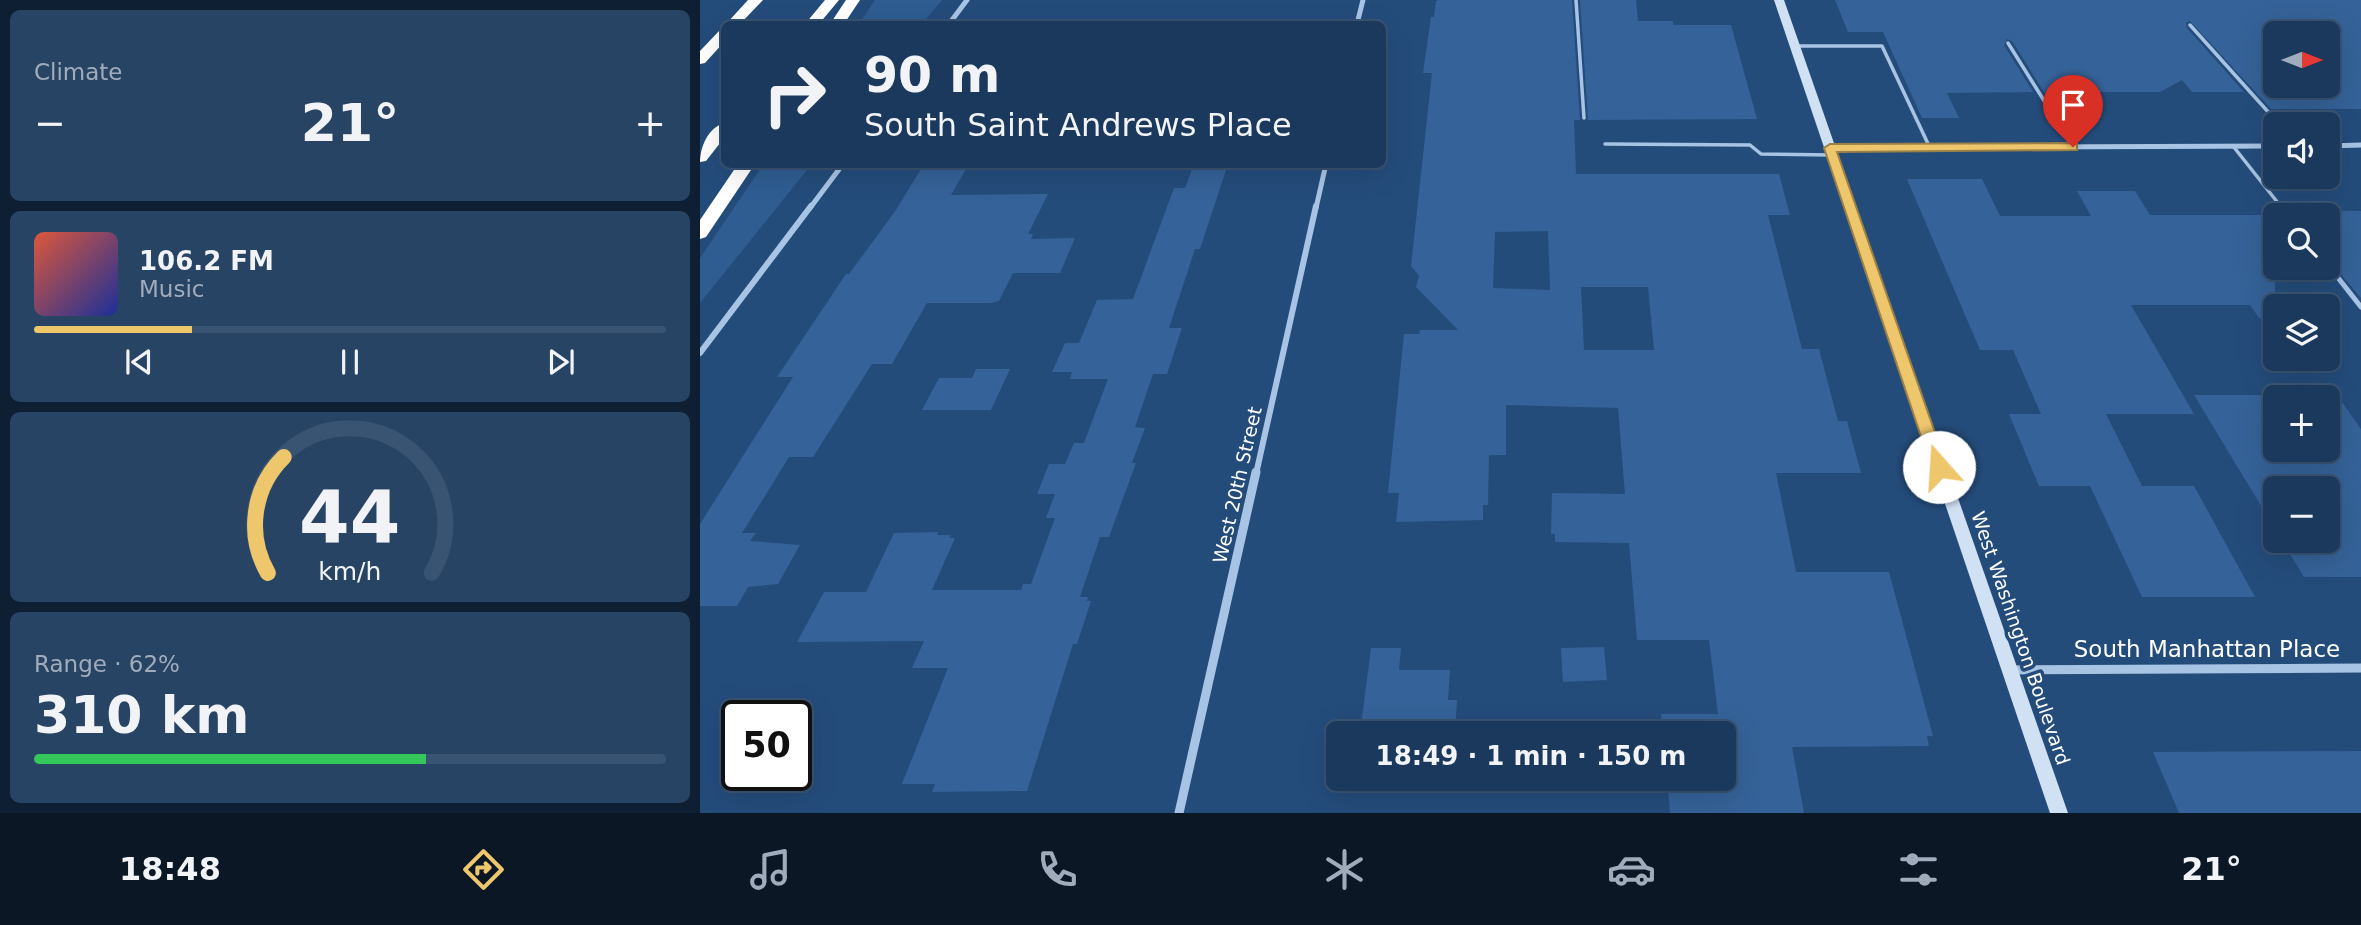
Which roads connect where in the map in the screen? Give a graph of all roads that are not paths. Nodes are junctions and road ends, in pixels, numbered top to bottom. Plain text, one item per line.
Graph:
1 (756, 0) edge
2 (832, 0) edge
3 (853, 0) edge
4 (967, 0) edge
5 (1363, 0) edge
6 (1576, 0) edge
7 (1779, 0) edge
8 (736, 21) edge
9 (814, 21) edge
10 (839, 21) edge
11 (951, 21) edge
12 (1358, 21) edge
13 (2190, 25) dead end
14 (721, 37) edge
15 (2008, 43) dead end
16 (1795, 46) junction
17 (700, 60) edge
18 (2268, 112) edge
19 (1584, 118) dead end
20 (721, 132) edge
21 (1605, 144) dead end
22 (2361, 145) edge
23 (2233, 146) junction
24 (2263, 146) edge
25 (2340, 146) edge
26 (2073, 147) junction
27 (1930, 148) junction
28 (1831, 152) junction
29 (700, 157) edge
30 (744, 168) edge
31 (840, 168) edge
32 (1325, 168) edge
33 (2278, 203) edge
34 (700, 233) edge
35 (2340, 280) edge
36 (2361, 307) edge
37 (700, 353) edge
38 (2361, 668) edge
39 (2010, 670) junction
40 (1179, 813) edge
41 (2059, 813) edge

1 - 8 highway
2 - 9 highway
3 - 10 highway
4 - 11 street
5 - 12 street
6 - 19 lane
7 - 16 main road, West Washington Boulevard
13 - 18 lane
14 - 17 highway
15 - 26 lane
16 - 27 lane
16 - 28 main road, West Washington Boulevard
20 - 29 highway
21 - 28 lane
22 - 25 street
23 - 24 street
23 - 26 street
23 - 33 lane
26 - 27 street
27 - 28 street
28 - 39 main road, West Washington Boulevard
30 - 34 highway
31 - 37 street
32 - 40 street, West 20th Street
35 - 36 lane
38 - 39 street, South Manhattan Place
39 - 41 main road, West Washington Boulevard

